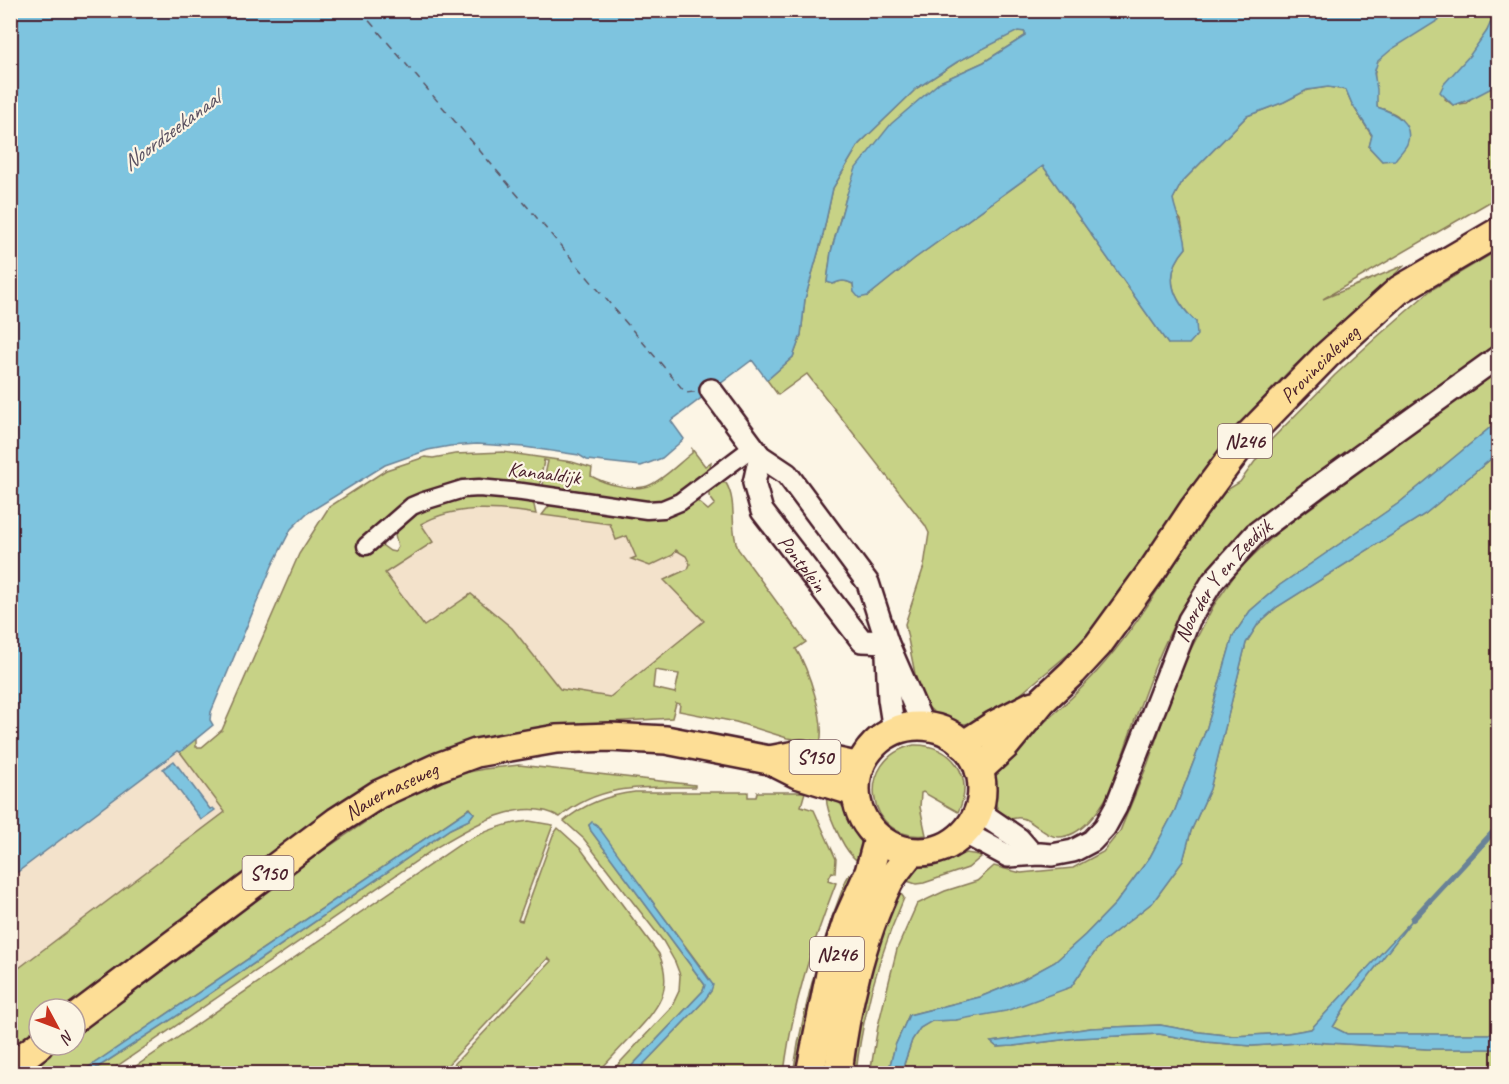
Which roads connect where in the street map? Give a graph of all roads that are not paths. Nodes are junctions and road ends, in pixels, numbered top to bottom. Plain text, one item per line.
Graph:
1 (1498, 232) edge
2 (1498, 357) edge
3 (711, 390) dead end
4 (757, 452) junction
5 (366, 546) dead end
6 (886, 642) junction
7 (1042, 700) junction
8 (923, 726) junction
9 (894, 731) junction
10 (963, 745) junction
11 (979, 770) junction
12 (857, 779) junction
13 (972, 822) junction
14 (879, 839) junction
15 (911, 852) junction
16 (87, 1009) edge
17 (27, 1054) edge
18 (10, 1066) edge
19 (810, 1074) edge
20 (838, 1074) edge

1 - 7 main road, Provincialeweg / N246
2 - 13 street, Noorder Y en Zeedijk
3 - 4 street, Pontplein
4 - 5 street, Kanaaldijk
4 - 6 street, Pontplein
4 - 6 street, Pontplein
6 - 8 street, Pontplein
6 - 9 street, Pontplein
7 - 10 main road, Provincialeweg / N246
7 - 11 main road, Provincialeweg / N246
8 - 9 main road
8 - 10 main road
9 - 12 main road
10 - 11 main road
11 - 13 main road
12 - 14 main road
12 - 16 main road, Nauernaseweg / S150
13 - 15 main road
14 - 15 main road
14 - 19 main road, N246
15 - 20 main road, N246
17 - 18 main road

